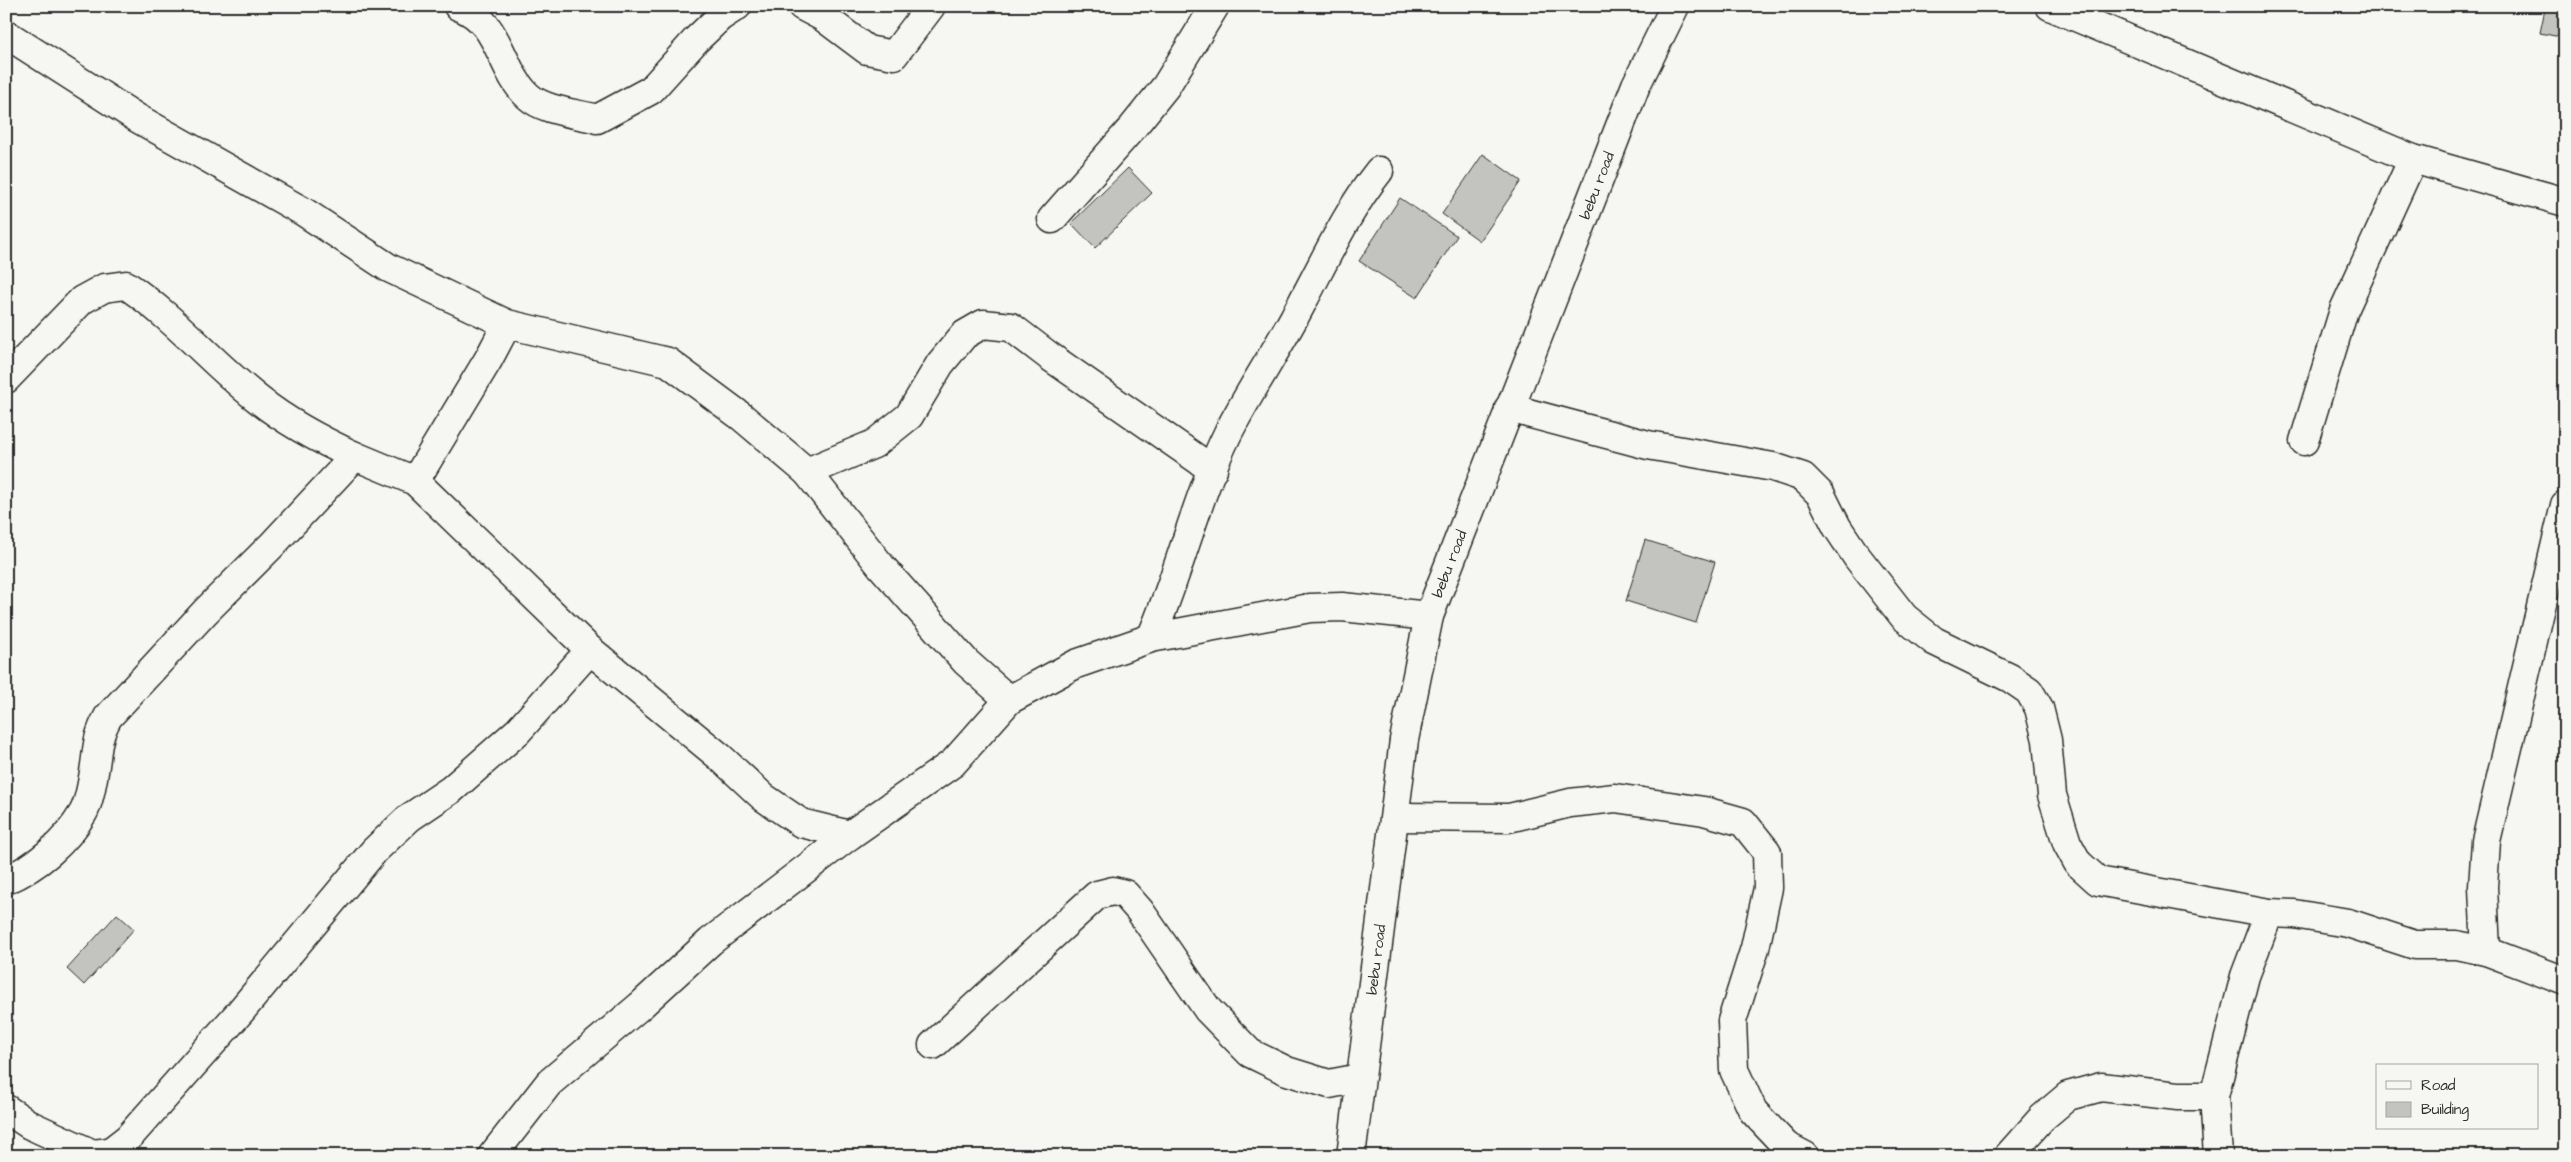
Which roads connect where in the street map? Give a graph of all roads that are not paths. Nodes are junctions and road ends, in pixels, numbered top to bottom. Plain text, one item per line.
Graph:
1 (458, 6) edge
2 (738, 6) edge
3 (802, 6) edge
4 (931, 6) edge
5 (1215, 6) edge
6 (1675, 6) edge
7 (2050, 6) edge
8 (6, 34) edge
9 (2413, 159) junction
10 (1379, 171) dead end
11 (2565, 202) edge
12 (1052, 219) dead end
13 (507, 324) junction
14 (6, 379) edge
15 (1509, 408) junction
16 (2304, 441) dead end
17 (355, 456) junction
18 (1213, 470) junction
19 (807, 472) junction
20 (415, 481) junction
21 (2565, 505) edge
22 (1428, 616) junction
23 (1151, 638) junction
24 (590, 650) junction
25 (1009, 700) junction
26 (1396, 817) junction
27 (850, 835) junction
28 (12, 869) edge
29 (2269, 912) junction
30 (2486, 952) junction
31 (2565, 981) edge
32 (933, 1045) dead end
33 (1360, 1078) junction
34 (2214, 1096) junction
35 (6, 1109) edge
36 (109, 1154) edge
37 (492, 1156) edge
38 (1351, 1156) edge
39 (1805, 1156) edge
40 (2008, 1156) edge
41 (2218, 1156) edge

1 - 2 street
3 - 4 street
5 - 12 street
6 - 15 street, bebu road
7 - 9 street
8 - 13 street
9 - 11 street
9 - 16 street
10 - 18 street
13 - 19 street
13 - 20 street
14 - 17 street
15 - 22 street, bebu road
15 - 29 street
17 - 20 street
17 - 28 street
18 - 19 street
18 - 23 street
19 - 25 street
20 - 24 street
21 - 30 street
22 - 23 street
22 - 26 street, bebu road
23 - 25 street
24 - 27 street
24 - 36 street
25 - 27 street
26 - 33 street, bebu road
26 - 39 street
27 - 37 street
29 - 30 street
29 - 34 street
30 - 31 street
32 - 33 street
33 - 38 street, bebu road
34 - 40 street
34 - 41 street
35 - 36 street

